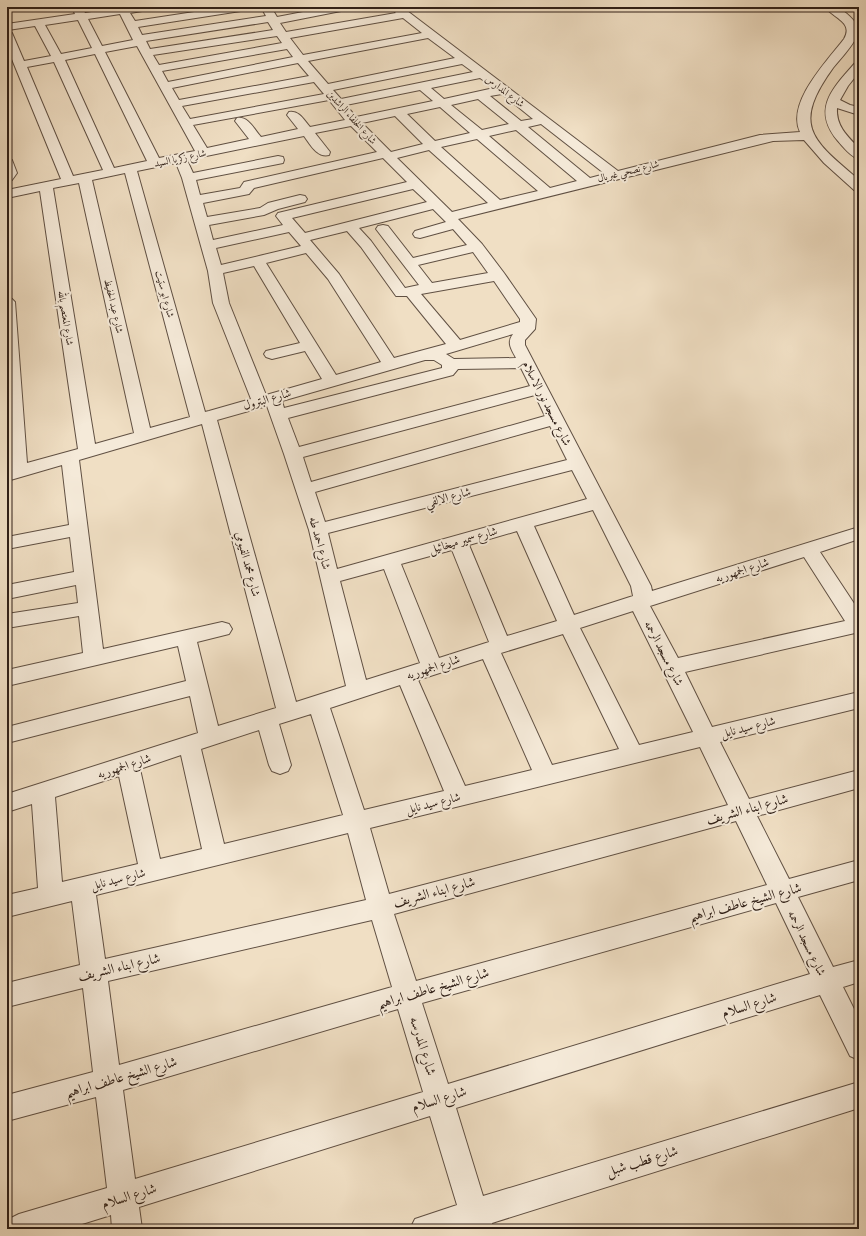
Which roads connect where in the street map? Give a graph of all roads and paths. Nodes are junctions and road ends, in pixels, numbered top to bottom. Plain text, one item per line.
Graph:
1 (148, 7) edge
2 (247, 7) edge
3 (266, 7) edge
4 (346, 7) edge
5 (395, 7) edge
6 (830, 7) edge
7 (856, 7) edge
8 (123, 9) edge
9 (859, 9) edge
10 (79, 12) edge
11 (404, 14) junction
12 (40, 19) junction
13 (272, 20) junction
14 (131, 25) junction
15 (7, 28) edge
16 (7, 33) edge
17 (431, 34) junction
18 (284, 38) junction
19 (139, 40) junction
20 (99, 50) junction
21 (146, 53) junction
22 (58, 58) junction
23 (302, 60) junction
24 (464, 60) junction
25 (833, 61) junction
26 (859, 65) edge
27 (21, 66) junction
28 (155, 69) junction
29 (482, 74) junction
30 (317, 78) junction
31 (164, 86) junction
32 (422, 86) junction
33 (504, 90) junction
34 (481, 95) junction
35 (332, 96) junction
36 (834, 102) junction
37 (442, 103) junction
38 (175, 104) junction
39 (859, 111) edge
40 (398, 112) junction
41 (293, 115) dead end
42 (543, 120) junction
43 (241, 121) dead end
44 (354, 122) junction
45 (186, 123) junction
46 (518, 125) junction
47 (307, 131) junction
48 (479, 134) junction
49 (809, 136) junction
50 (257, 142) junction
51 (432, 146) junction
52 (857, 147) edge
53 (324, 152) dead end
54 (203, 153) junction
55 (387, 155) junction
56 (180, 158) junction
57 (7, 163) edge
58 (155, 163) junction
59 (130, 168) junction
60 (110, 172) junction
61 (406, 174) junction
62 (615, 174) junction
63 (7, 177) edge
64 (85, 178) junction
65 (189, 178) junction
66 (68, 181) junction
67 (587, 182) junction
68 (417, 184) junction
69 (46, 186) junction
70 (859, 187) edge
71 (547, 192) junction
72 (7, 194) edge
73 (195, 200) junction
74 (436, 204) junction
75 (498, 204) junction
76 (452, 221) junction
77 (201, 222) junction
78 (350, 226) junction
79 (383, 228) dead end
80 (296, 233) junction
81 (420, 234) dead end
82 (207, 246) junction
83 (477, 247) junction
84 (258, 261) junction
85 (410, 263) junction
86 (215, 271) junction
87 (499, 276) junction
88 (429, 289) junction
89 (408, 293) junction
90 (7, 302) edge
91 (528, 325) junction
92 (309, 345) junction
93 (456, 345) junction
94 (272, 354) dead end
95 (424, 355) junction
96 (526, 363) junction
97 (390, 364) junction
98 (450, 364) junction
99 (10, 379) edge
100 (330, 381) junction
101 (539, 389) junction
102 (270, 405) junction
103 (204, 418) junction
104 (555, 419) junction
105 (143, 435) junction
106 (79, 454) junction
107 (293, 454) junction
108 (578, 463) junction
109 (13, 474) edge
110 (305, 489) junction
111 (598, 502) junction
112 (523, 523) junction
113 (79, 529) junction
114 (318, 530) junction
115 (859, 533) edge
116 (458, 542) junction
117 (7, 543) edge
118 (808, 549) junction
119 (390, 561) junction
120 (84, 577) junction
121 (329, 578) junction
122 (7, 592) edge
123 (638, 603) junction
124 (88, 608) junction
125 (7, 621) edge
126 (568, 624) junction
127 (858, 626) edge
128 (222, 629) dead end
129 (186, 637) junction
130 (495, 648) junction
131 (94, 658) junction
132 (432, 667) junction
133 (672, 667) junction
134 (406, 675) junction
135 (7, 678) edge
136 (198, 686) junction
137 (358, 691) junction
138 (859, 700) edge
139 (318, 703) junction
140 (288, 712) junction
141 (266, 720) junction
142 (7, 735) edge
143 (706, 737) junction
144 (200, 741) junction
145 (633, 755) junction
146 (128, 765) junction
147 (280, 765) dead end
148 (546, 776) junction
149 (859, 779) edge
150 (43, 792) junction
151 (458, 797) junction
152 (7, 803) edge
153 (743, 810) junction
154 (357, 823) junction
155 (215, 856) junction
156 (859, 870) edge
157 (151, 871) junction
158 (83, 888) junction
159 (782, 892) junction
160 (51, 896) junction
161 (7, 906) edge
162 (380, 907) junction
163 (859, 971) edge
164 (95, 973) junction
165 (826, 981) junction
166 (7, 995) edge
167 (407, 995) junction
168 (859, 1047) edge
169 (108, 1081) junction
170 (859, 1095) edge
171 (439, 1099) junction
172 (7, 1108) edge
173 (123, 1198) junction
174 (476, 1221) edge
175 (19, 1229) edge
176 (127, 1229) edge
177 (425, 1229) edge

1 - 8 street
2 - 14 street
3 - 13 street, شارع الخلفاء الراشدين
4 - 13 street
5 - 11 street, شارع المدارس
6 - 25 street
7 - 9 street
8 - 10 street
8 - 14 street
10 - 12 street
10 - 20 street
11 - 17 street, شارع المدارس
11 - 18 street
12 - 15 street
12 - 22 street
13 - 18 street, شارع الخلفاء الراشدين
13 - 19 street
14 - 19 street
16 - 27 street
17 - 23 street
17 - 24 street, شارع المدارس
18 - 21 street
18 - 23 street, شارع الخلفاء الراشدين
18 - 28 street
19 - 20 street
19 - 21 street
20 - 22 street
20 - 58 street
21 - 28 street
22 - 27 street
22 - 60 street
23 - 30 street, شارع الخلفاء الراشدين
23 - 31 street
24 - 29 street, شارع المدارس
24 - 35 street
25 - 26 street
25 - 49 street
26 - 36 street
27 - 66 street
28 - 31 street
29 - 32 street
29 - 33 street, شارع المدارس
30 - 35 street, شارع الخلفاء الراشدين
30 - 38 street
31 - 38 street
32 - 35 street
32 - 37 street
33 - 34 street, شارع زكريا السيد
33 - 42 street, شارع المدارس
34 - 37 street, شارع زكريا السيد
34 - 46 street
35 - 44 street, شارع الخلفاء الراشدين
35 - 45 street
36 - 39 street
36 - 52 street
37 - 40 street, شارع زكريا السيد
37 - 48 street
38 - 45 street
40 - 44 street, شارع زكريا السيد
40 - 51 street
41 - 47 street
42 - 46 street
42 - 62 street, شارع المدارس
43 - 50 street
44 - 47 street, شارع زكريا السيد
44 - 55 street, شارع الخلفاء الراشدين
45 - 54 street
46 - 48 street
46 - 67 street
47 - 50 street, شارع زكريا السيد
47 - 53 street
48 - 51 street
48 - 71 street
49 - 62 street, شارع نصحي غبريال
49 - 70 street
50 - 54 street, شارع زكريا السيد
50 - 65 street
51 - 55 street
51 - 75 street
54 - 56 street, شارع زكريا السيد
55 - 61 street, شارع الخلفاء الراشدين
55 - 73 street
56 - 58 street, شارع زكريا السيد
56 - 65 street, شارع احمد طه
57 - 63 street
58 - 59 street, شارع زكريا السيد
59 - 60 street, شارع زكريا السيد
59 - 103 street, شارع ابو ستيت
60 - 64 street, شارع زكريا السيد
61 - 68 street, شارع الخلفاء الراشدين
61 - 77 street
62 - 67 street, شارع نصحي غبريال
64 - 66 street, شارع زكريا السيد
64 - 105 street, شارع عبد الحفيظ
65 - 73 street, شارع احمد طه
66 - 69 street, شارع زكريا السيد
67 - 71 street, شارع نصحي غبريال
68 - 74 street, شارع الخلفاء الراشدين
68 - 80 street
69 - 72 street, شارع زكريا السيد
69 - 106 street, شارع المعتصم بالله
71 - 75 street, شارع نصحي غبريال
73 - 77 street, شارع احمد طه
74 - 76 street, شارع الخلفاء الراشدين
74 - 78 street
75 - 76 street, شارع نصحي غبريال
76 - 81 street, شارع نصحي غبريال
76 - 83 street
77 - 82 street, شارع احمد طه
78 - 80 street
78 - 89 street
79 - 85 street
80 - 82 street
80 - 84 street
80 - 97 street
82 - 86 street, شارع احمد طه
83 - 85 street
83 - 87 street
84 - 86 street
84 - 92 street
85 - 88 street
86 - 102 street, شارع احمد طه
87 - 88 street
87 - 91 street
88 - 89 street
89 - 93 street
90 - 99 street
91 - 93 street, شارع البترول
91 - 96 street, شارع مسجد نور الاسلام
92 - 94 street
92 - 100 street
93 - 95 street, شارع البترول
95 - 97 street, شارع البترول
95 - 98 street
96 - 98 street
96 - 101 street, شارع مسجد نور الاسلام
97 - 100 street, شارع البترول
98 - 102 street
99 - 109 street
100 - 102 street, شارع البترول
101 - 104 street, شارع مسجد نور الاسلام
101 - 107 street
102 - 103 street, شارع البترول
102 - 107 street, شارع احمد طه
103 - 105 street, شارع البترول
103 - 140 street, شارع محمد الفيومي
104 - 108 street, شارع مسجد نور الاسلام
104 - 110 street
105 - 106 street, شارع البترول
106 - 109 street, شارع البترول
106 - 113 street, شارع المعتصم بالله
107 - 110 street, شارع احمد طه
108 - 111 street, شارع مسجد نور الاسلام
108 - 114 street, شارع الالفي
110 - 114 street, شارع احمد طه
111 - 112 street, شارع سمير ميخائيل
111 - 123 street, شارع مسجد نور الاسلام
112 - 116 street, شارع سمير ميخائيل
112 - 126 street
113 - 117 street
113 - 120 street, شارع المعتصم بالله
114 - 121 street, شارع احمد طه
115 - 118 street, شارع الجمهوريه
116 - 119 street, شارع سمير ميخائيل
116 - 130 street
118 - 123 street, شارع الجمهوريه
118 - 127 street
119 - 121 street, شارع سمير ميخائيل
119 - 132 street
120 - 122 street
120 - 124 street, شارع المعتصم بالله
121 - 137 street, شارع احمد طه
123 - 126 street, شارع الجمهوريه
123 - 133 street, شارع مسجد الرحمه
124 - 125 street
124 - 131 street, شارع المعتصم بالله
126 - 130 street, شارع الجمهوريه
126 - 145 street
127 - 133 street
128 - 129 street
129 - 131 street
129 - 136 street
130 - 132 street, شارع الجمهوريه
130 - 148 street
131 - 135 street
132 - 134 street, شارع الجمهوريه
133 - 143 street, شارع مسجد الرحمه
134 - 137 street, شارع الجمهوريه
134 - 151 street
136 - 142 street
136 - 144 street
137 - 139 street, شارع الجمهوريه
138 - 143 street, شارع سيد نايل
139 - 140 street, شارع الجمهوريه
139 - 154 street, شارع المدرسه
140 - 141 street, شارع الجمهوريه
141 - 144 street, شارع الجمهوريه
141 - 147 street
143 - 145 street, شارع سيد نايل
143 - 153 street, شارع مسجد الرحمه
144 - 146 street, شارع الجمهوريه
144 - 155 street
145 - 148 street, شارع سيد نايل
146 - 150 street, شارع الجمهوريه
146 - 157 street
148 - 151 street, شارع سيد نايل
149 - 153 street, شارع ابناء الشريف
150 - 152 street, شارع الجمهوريه
150 - 160 street
151 - 154 street, شارع سيد نايل
153 - 159 street, شارع مسجد الرحمه
153 - 162 street, شارع ابناء الشريف
154 - 155 street, شارع سيد نايل
154 - 162 street, شارع المدرسه
155 - 157 street, شارع سيد نايل
156 - 159 street, شارع الشيخ عاطف ابراهيم
157 - 158 street, شارع سيد نايل
158 - 160 street, شارع سيد نايل
158 - 164 street
159 - 165 street, شارع مسجد الرحمه
159 - 167 street, شارع الشيخ عاطف ابراهيم
160 - 161 street, شارع سيد نايل
162 - 164 street, شارع ابناء الشريف
162 - 167 street, شارع المدرسه
163 - 165 street, شارع السلام
164 - 166 street, شارع ابناء الشريف
164 - 169 street
165 - 168 street, شارع مسجد الرحمه
165 - 171 street, شارع السلام
167 - 169 street, شارع الشيخ عاطف ابراهيم
167 - 171 street, شارع المدرسه
169 - 172 street, شارع الشيخ عاطف ابراهيم
169 - 173 street
170 - 174 street, شارع قطب شبل
171 - 173 street, شارع السلام
171 - 174 street, شارع المدرسه
173 - 175 street, شارع السلام
173 - 176 street
174 - 177 street, شارع قطب شبل

